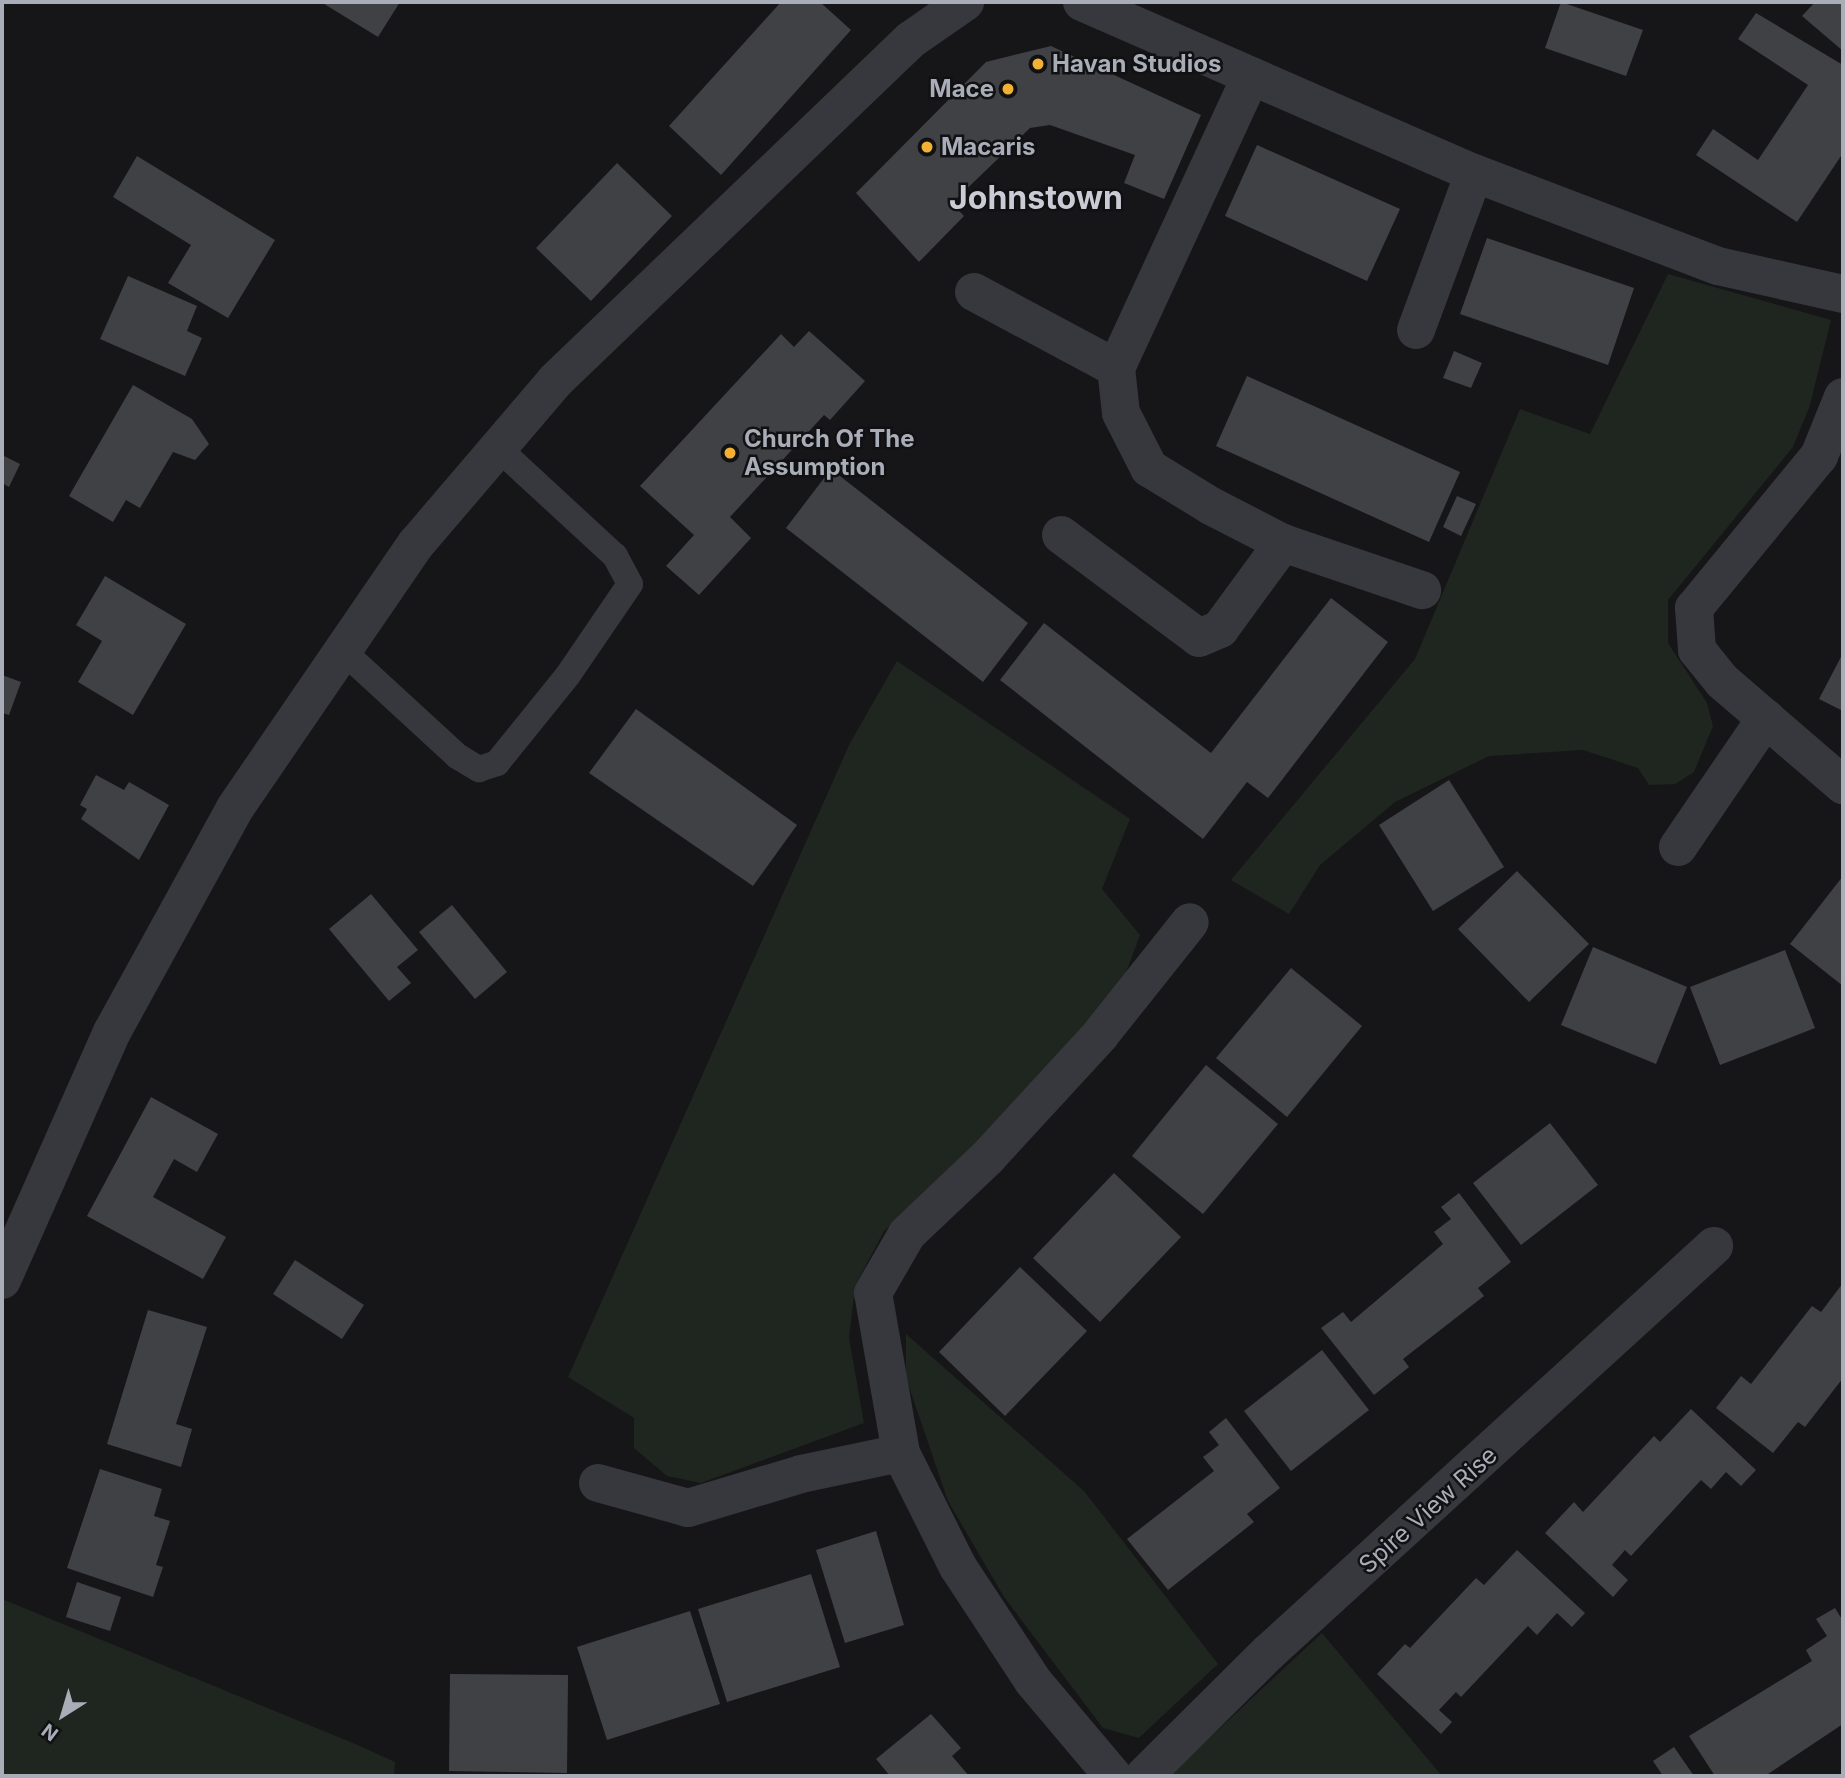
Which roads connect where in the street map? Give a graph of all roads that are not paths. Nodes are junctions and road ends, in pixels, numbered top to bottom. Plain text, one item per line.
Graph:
1 (965, 2) edge
2 (1082, 2) edge
3 (1251, 76) junction
4 (1474, 173) junction
5 (974, 292) dead end
6 (1843, 294) edge
7 (1416, 330) dead end
8 (1116, 368) junction
9 (1843, 397) edge
10 (498, 448) junction
11 (1061, 535) dead end
12 (1283, 543) junction
13 (1422, 590) dead end
14 (343, 651) junction
15 (1766, 718) junction
16 (1843, 785) edge
17 (1678, 847) dead end
18 (1189, 922) dead end
19 (1714, 1246) dead end
20 (2, 1280) edge
21 (901, 1453) junction
22 (598, 1483) dead end
23 (1113, 1776) edge
24 (1144, 1776) edge

1 - 10 street
2 - 3 street
3 - 4 street
3 - 8 street
4 - 6 street
4 - 7 street
5 - 8 street
8 - 12 street
9 - 15 street
10 - 14 street
10 - 14 lane
11 - 12 street
12 - 13 street
14 - 20 street
15 - 16 street
15 - 17 street
18 - 21 street
19 - 24 street, Spire View Rise
21 - 22 street
21 - 23 street

